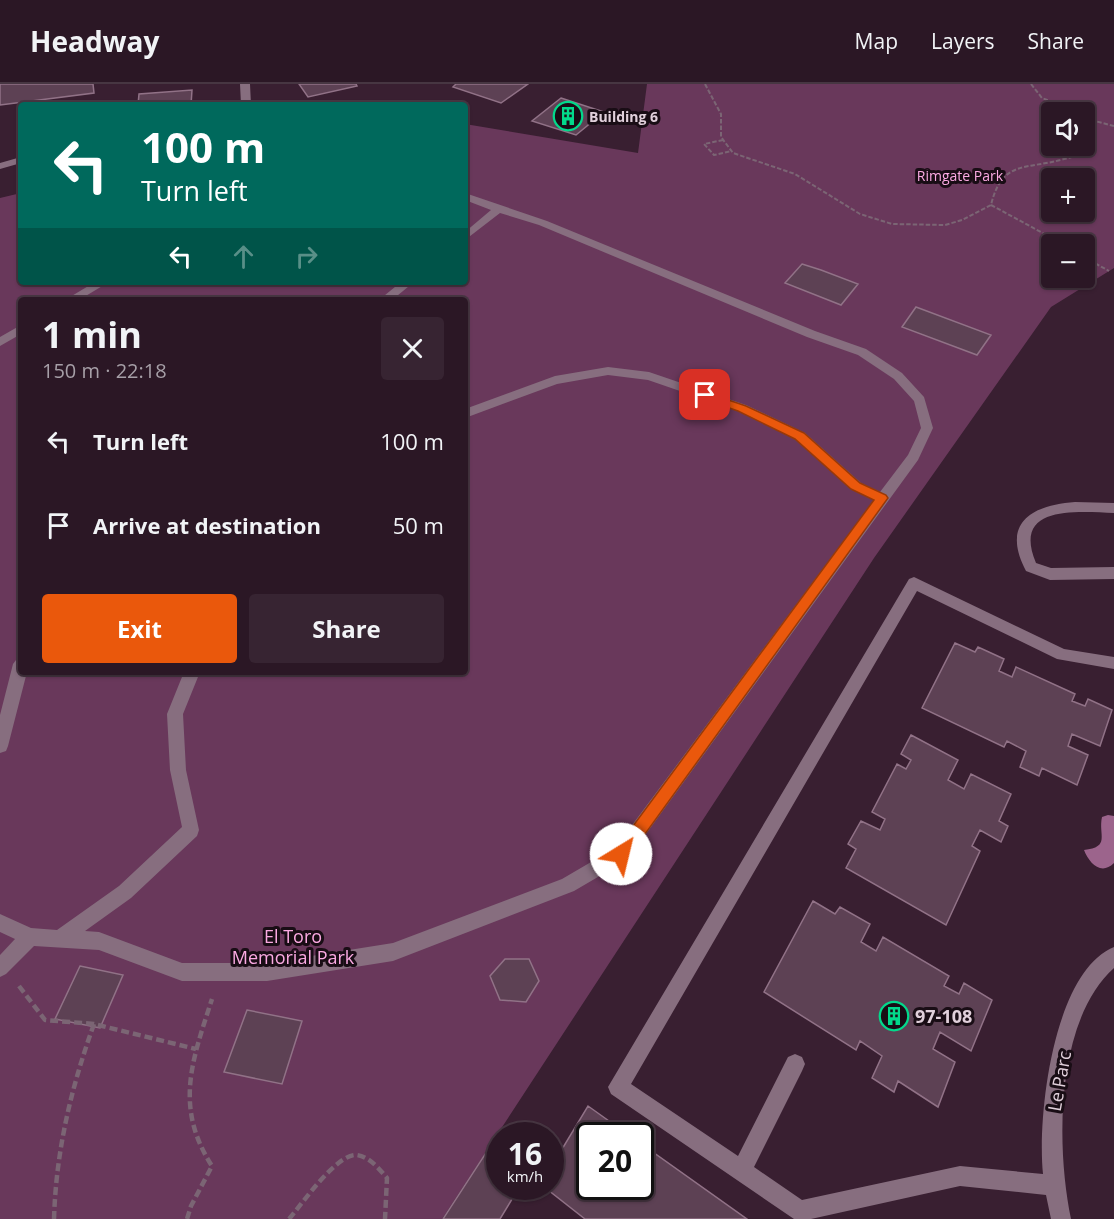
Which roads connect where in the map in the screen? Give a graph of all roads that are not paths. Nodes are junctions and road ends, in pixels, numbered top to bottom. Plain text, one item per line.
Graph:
1 (245, 84) edge
2 (246, 102) edge
3 (18, 161) edge
4 (0, 166) edge
5 (468, 197) edge
6 (498, 209) junction
7 (468, 234) edge
8 (98, 285) edge
9 (404, 285) edge
10 (76, 297) edge
11 (389, 297) edge
12 (18, 331) edge
13 (0, 342) edge
14 (468, 413) edge
15 (882, 498) junction
16 (1114, 508) edge
17 (1114, 573) edge
18 (1114, 663) edge
19 (18, 675) edge
20 (191, 675) edge
21 (0, 746) edge
22 (0, 923) edge
23 (30, 938) junction
24 (59, 939) junction
25 (1114, 956) edge
26 (2, 967) edge
27 (795, 1064) dead end
28 (741, 1171) junction
29 (1056, 1185) junction
30 (1061, 1219) edge

1 - 2 street
3 - 4 street
5 - 6 street
6 - 7 street
6 - 15 street
8 - 10 street
9 - 11 street
12 - 13 street
14 - 15 street
15 - 24 street
16 - 17 street
18 - 28 street
19 - 21 street
20 - 24 street
22 - 23 street
23 - 24 street
23 - 26 street
25 - 29 street, Le Parc
27 - 28 street
28 - 29 street
29 - 30 street, Le Parc

